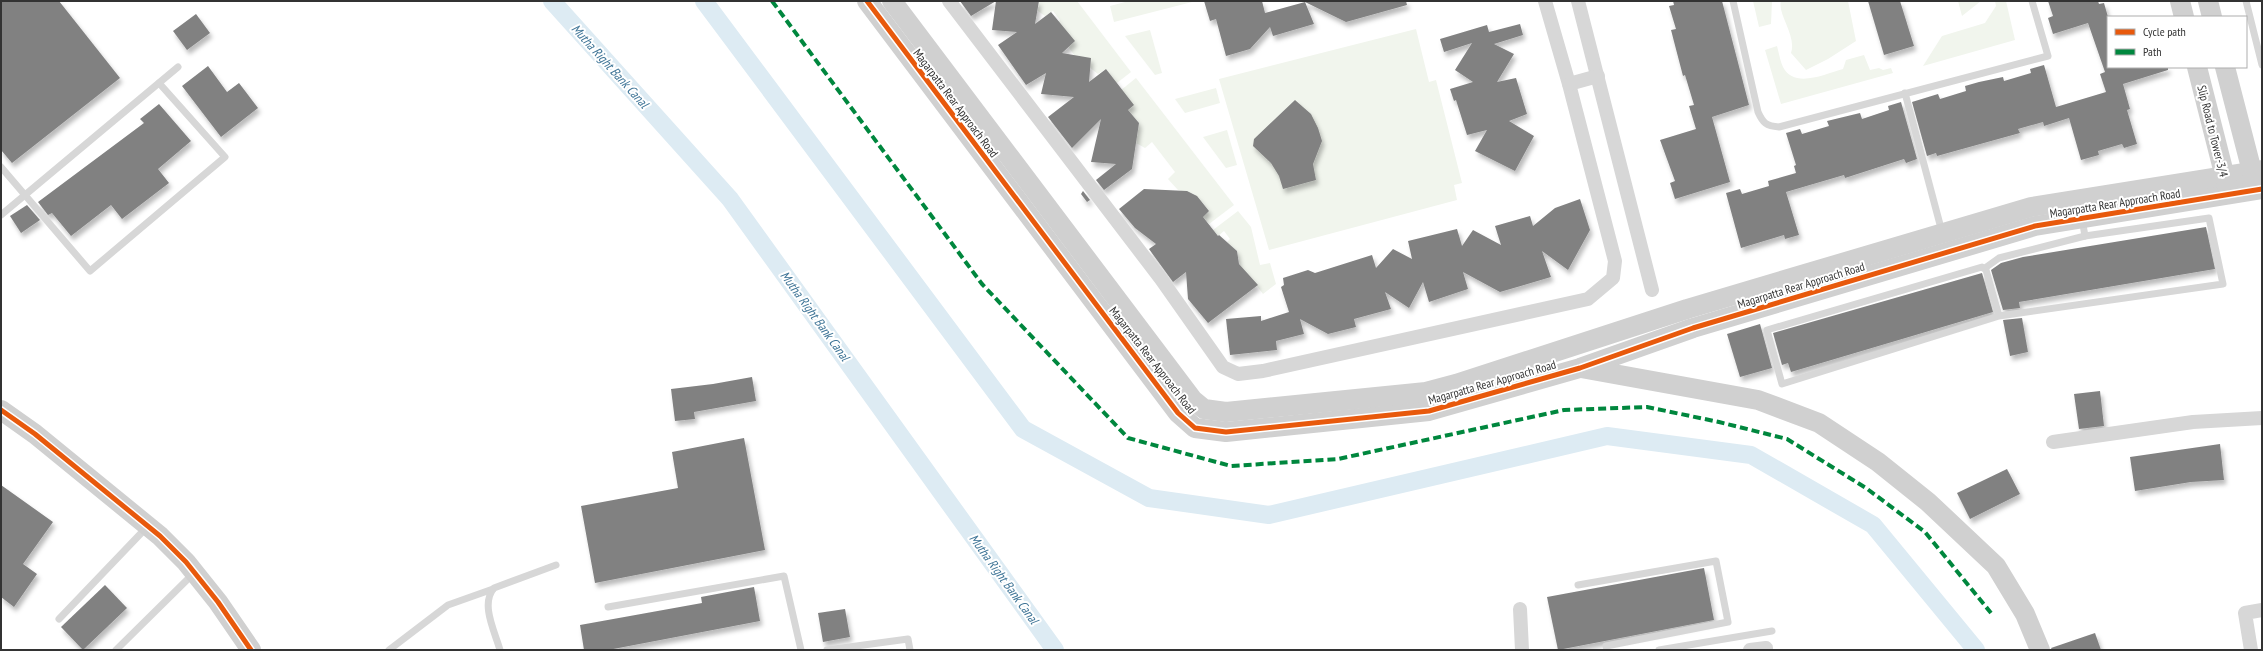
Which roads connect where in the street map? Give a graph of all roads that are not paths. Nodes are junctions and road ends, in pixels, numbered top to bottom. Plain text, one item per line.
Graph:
1 (867, 1) edge
2 (892, 1) edge
3 (949, 1) edge
4 (1545, 1) edge
5 (1578, 1) edge
6 (1733, 1) edge
7 (2032, 1) edge
8 (2180, 1) edge
9 (2208, 1) edge
10 (2246, 1) edge
11 (2184, 16) edge
12 (2212, 16) edge
13 (2262, 65) edge
14 (178, 67) dead end
15 (2197, 68) edge
16 (2225, 68) edge
17 (1598, 76) junction
18 (158, 83) junction
19 (1569, 84) junction
20 (1905, 93) junction
21 (1, 167) edge
22 (2258, 180) edge
23 (2227, 185) junction
24 (24, 195) junction
25 (1, 215) edge
26 (2083, 227) junction
27 (1945, 242) junction
28 (1985, 268) junction
29 (1652, 290) dead end
30 (1999, 316) junction
31 (1550, 353) junction
32 (1580, 368) junction
33 (1, 410) edge
34 (2262, 418) edge
35 (2053, 442) dead end
36 (148, 526) junction
37 (556, 564) dead end
38 (195, 572) junction
39 (1578, 585) dead end
40 (494, 588) junction
41 (608, 607) dead end
42 (1520, 609) dead end
43 (2262, 610) edge
44 (58, 620) dead end
45 (1772, 632) dead end
46 (116, 650) edge
47 (251, 650) edge
48 (389, 650) edge
49 (500, 650) edge
50 (800, 650) edge
51 (827, 650) edge
52 (910, 650) edge
53 (1522, 650) edge
54 (1607, 650) edge
55 (1660, 650) edge
56 (1750, 650) edge
57 (1766, 650) edge
58 (2040, 650) edge
59 (2251, 650) edge

1 - 32 street, Magarpatta Rear Approach Road
2 - 31 street, Magarpatta Rear Approach Road
3 - 19 street
4 - 19 street
5 - 17 street
6 - 20 lane
7 - 20 lane
8 - 11 street
9 - 12 street
10 - 13 lane
14 - 18 lane
15 - 23 street, Slip Road to Tower-3/4
16 - 22 street
17 - 19 street
17 - 29 street
18 - 24 lane
18 - 24 lane
20 - 27 lane
21 - 24 lane
22 - 23 street, Magarpatta Rear Approach Road
23 - 26 street, Magarpatta Rear Approach Road
23 - 27 street, Magarpatta Rear Approach Road
24 - 25 lane
26 - 27 street, Magarpatta Rear Approach Road
26 - 28 lane
26 - 30 lane
27 - 31 street, Magarpatta Rear Approach Road
27 - 32 street, Magarpatta Rear Approach Road
28 - 30 lane
28 - 30 lane
31 - 32 street
32 - 58 street
33 - 36 street
34 - 35 street
36 - 38 street
36 - 44 lane
37 - 40 lane
38 - 46 lane
38 - 47 street
39 - 54 lane
40 - 48 lane
40 - 49 lane
41 - 50 lane
42 - 53 street
43 - 59 street
45 - 55 lane
51 - 52 lane
56 - 57 street

